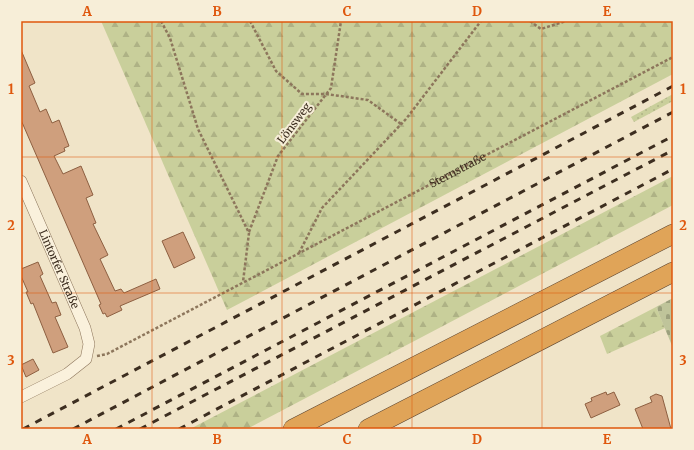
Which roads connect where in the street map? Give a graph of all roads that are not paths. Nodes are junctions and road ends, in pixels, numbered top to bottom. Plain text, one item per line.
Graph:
1 (21, 181) edge
2 (673, 234) edge
3 (673, 272) edge
4 (21, 397) edge
5 (293, 429) edge
6 (368, 429) edge

1 - 4 street, Lintorfer Straße
2 - 5 highway
3 - 6 highway

